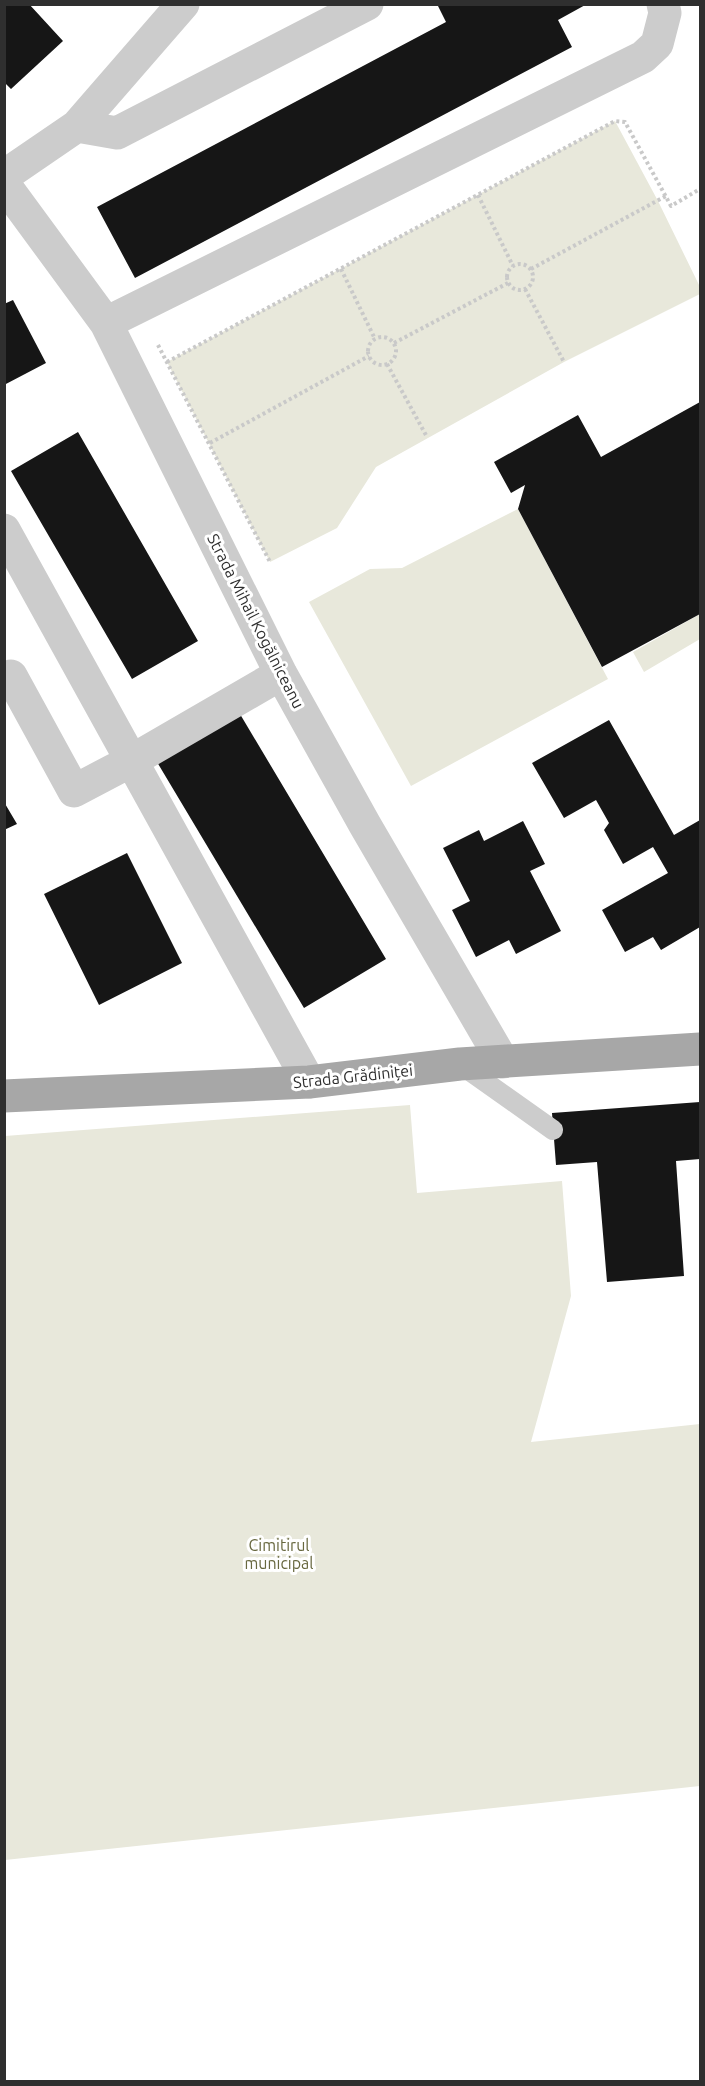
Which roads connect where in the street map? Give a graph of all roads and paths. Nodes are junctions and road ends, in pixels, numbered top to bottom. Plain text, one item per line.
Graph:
1 (183, 4) edge
2 (368, 4) edge
3 (663, 4) edge
4 (77, 126) junction
5 (4, 176) edge
6 (4, 184) edge
7 (700, 189) edge
8 (478, 195) junction
9 (666, 196) junction
10 (513, 266) junction
11 (341, 269) junction
12 (531, 269) junction
13 (508, 283) junction
14 (525, 289) junction
15 (106, 323) junction
16 (375, 339) junction
17 (394, 343) junction
18 (369, 356) junction
19 (564, 362) dead end
20 (387, 364) junction
21 (427, 437) dead end
22 (210, 443) junction
23 (4, 530) edge
24 (270, 562) dead end
25 (7, 672) edge
26 (282, 674) junction
27 (131, 761) junction
28 (700, 1049) edge
29 (503, 1062) junction
30 (460, 1064) junction
31 (309, 1082) junction
32 (4, 1096) edge
33 (553, 1130) dead end

1 - 4 street
2 - 4 street
3 - 15 street
4 - 5 street
6 - 15 street, Strada Mihail Kogălniceanu
7 - 9 path
8 - 9 path
8 - 10 path
8 - 11 path
9 - 12 path
10 - 12 path
10 - 13 path
11 - 16 path
11 - 22 path
12 - 14 path
13 - 14 path
13 - 17 path
14 - 19 path
15 - 26 street, Strada Mihail Kogălniceanu
16 - 17 path
16 - 18 path
17 - 20 path
18 - 20 path
18 - 22 path
20 - 21 path
22 - 24 path
23 - 27 street
25 - 27 street
26 - 27 street
26 - 29 street, Strada Mihail Kogălniceanu
27 - 31 street
28 - 29 main road, Strada Grădiniței
29 - 30 main road, Strada Grădiniței
30 - 31 main road, Strada Grădiniței
30 - 33 lane
31 - 32 main road, Strada Grădiniței

